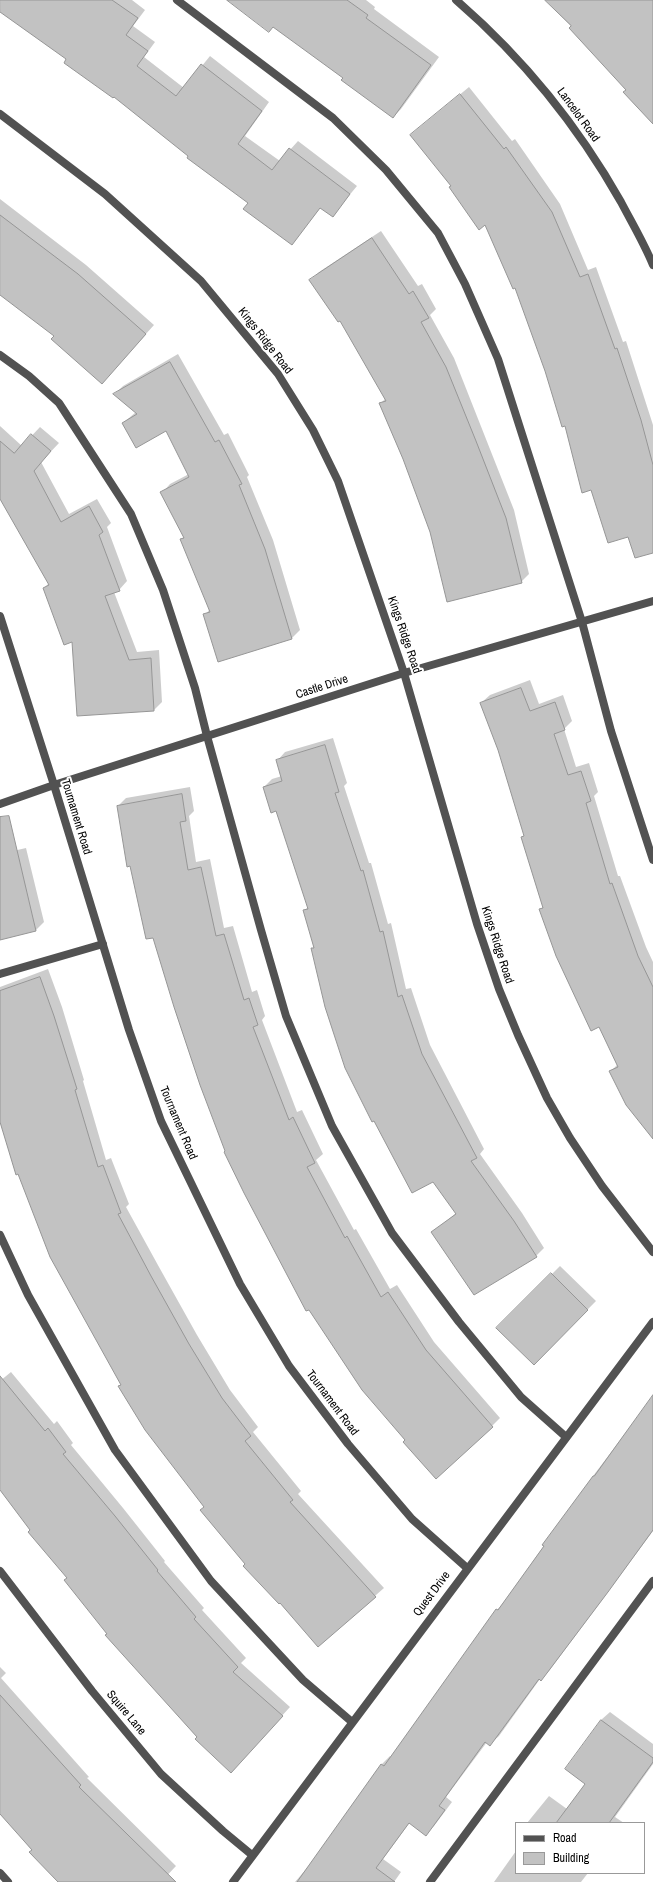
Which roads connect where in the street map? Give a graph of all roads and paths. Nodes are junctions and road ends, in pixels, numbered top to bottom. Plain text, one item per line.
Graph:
1 (177, 0) edge
2 (456, 0) edge
3 (0, 114) edge
4 (653, 265) edge
5 (0, 355) edge
6 (653, 601) edge
7 (0, 616) edge
8 (582, 622) junction
9 (404, 673) junction
10 (207, 736) junction
11 (54, 785) junction
12 (0, 804) edge
13 (653, 860) edge
14 (103, 944) junction
15 (0, 974) edge
16 (0, 1235) edge
17 (653, 1252) edge
18 (653, 1322) edge
19 (566, 1437) junction
20 (467, 1568) junction
21 (0, 1570) edge
22 (653, 1581) edge
23 (352, 1722) junction
24 (252, 1855) junction
25 (0, 1872) edge
26 (8, 1882) edge
27 (232, 1882) edge
28 (430, 1882) edge

1 - 8 street
2 - 4 street, Lancelot Road
3 - 9 street, Kings Ridge Road
5 - 10 street
6 - 8 street, Castle Drive
7 - 11 street, Tournament Road
8 - 9 street, Castle Drive
8 - 13 street
9 - 10 street, Castle Drive
9 - 17 street, Kings Ridge Road
10 - 11 street, Castle Drive
10 - 19 street
11 - 12 street, Castle Drive
11 - 14 street, Tournament Road
14 - 15 street
14 - 20 street, Tournament Road
16 - 23 street
18 - 19 street, Quest Drive
19 - 20 street, Quest Drive
20 - 23 street, Quest Drive
21 - 24 street, Squire Lane
22 - 28 street
23 - 24 street, Quest Drive
24 - 27 street, Quest Drive
25 - 26 street

